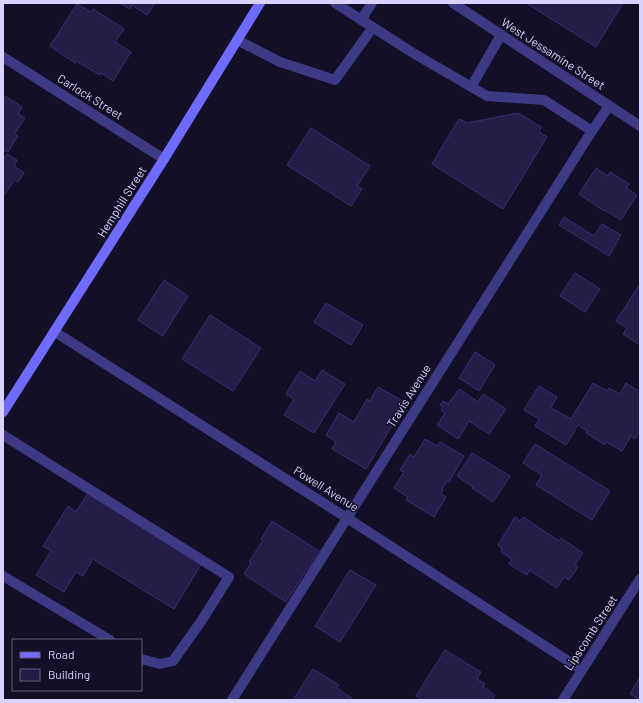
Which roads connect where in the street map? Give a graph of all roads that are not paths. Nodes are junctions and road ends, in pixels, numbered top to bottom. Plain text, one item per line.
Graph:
1 (260, 3) edge
2 (334, 3) edge
3 (372, 3) edge
4 (453, 3) edge
5 (361, 20) junction
6 (373, 27) junction
7 (501, 35) junction
8 (237, 40) junction
9 (3, 57) edge
10 (471, 87) junction
11 (609, 106) junction
12 (640, 126) edge
13 (592, 131) junction
14 (164, 159) junction
15 (55, 332) junction
16 (3, 412) edge
17 (3, 436) edge
18 (347, 518) junction
19 (3, 576) edge
20 (640, 579) edge
21 (108, 639) edge
22 (142, 659) edge
23 (582, 670) junction
24 (232, 700) edge
25 (563, 700) edge

1 - 8 main road, Hemphill Street
2 - 5 street
3 - 5 street
4 - 7 street, West Jessamine Street
5 - 6 street
6 - 8 street
6 - 10 street
7 - 10 street
7 - 11 street, West Jessamine Street
8 - 14 main road, Hemphill Street
9 - 14 street, Carlock Street
10 - 13 street
11 - 12 street, West Jessamine Street
11 - 13 street, Travis Avenue
13 - 18 street, Travis Avenue
14 - 15 main road, Hemphill Street
15 - 16 main road, Hemphill Street
15 - 18 street, Powell Avenue
17 - 22 street
18 - 23 street, Powell Avenue
18 - 24 street, Travis Avenue
19 - 21 street
20 - 23 street, Lipscomb Street
23 - 25 street, Lipscomb Street

